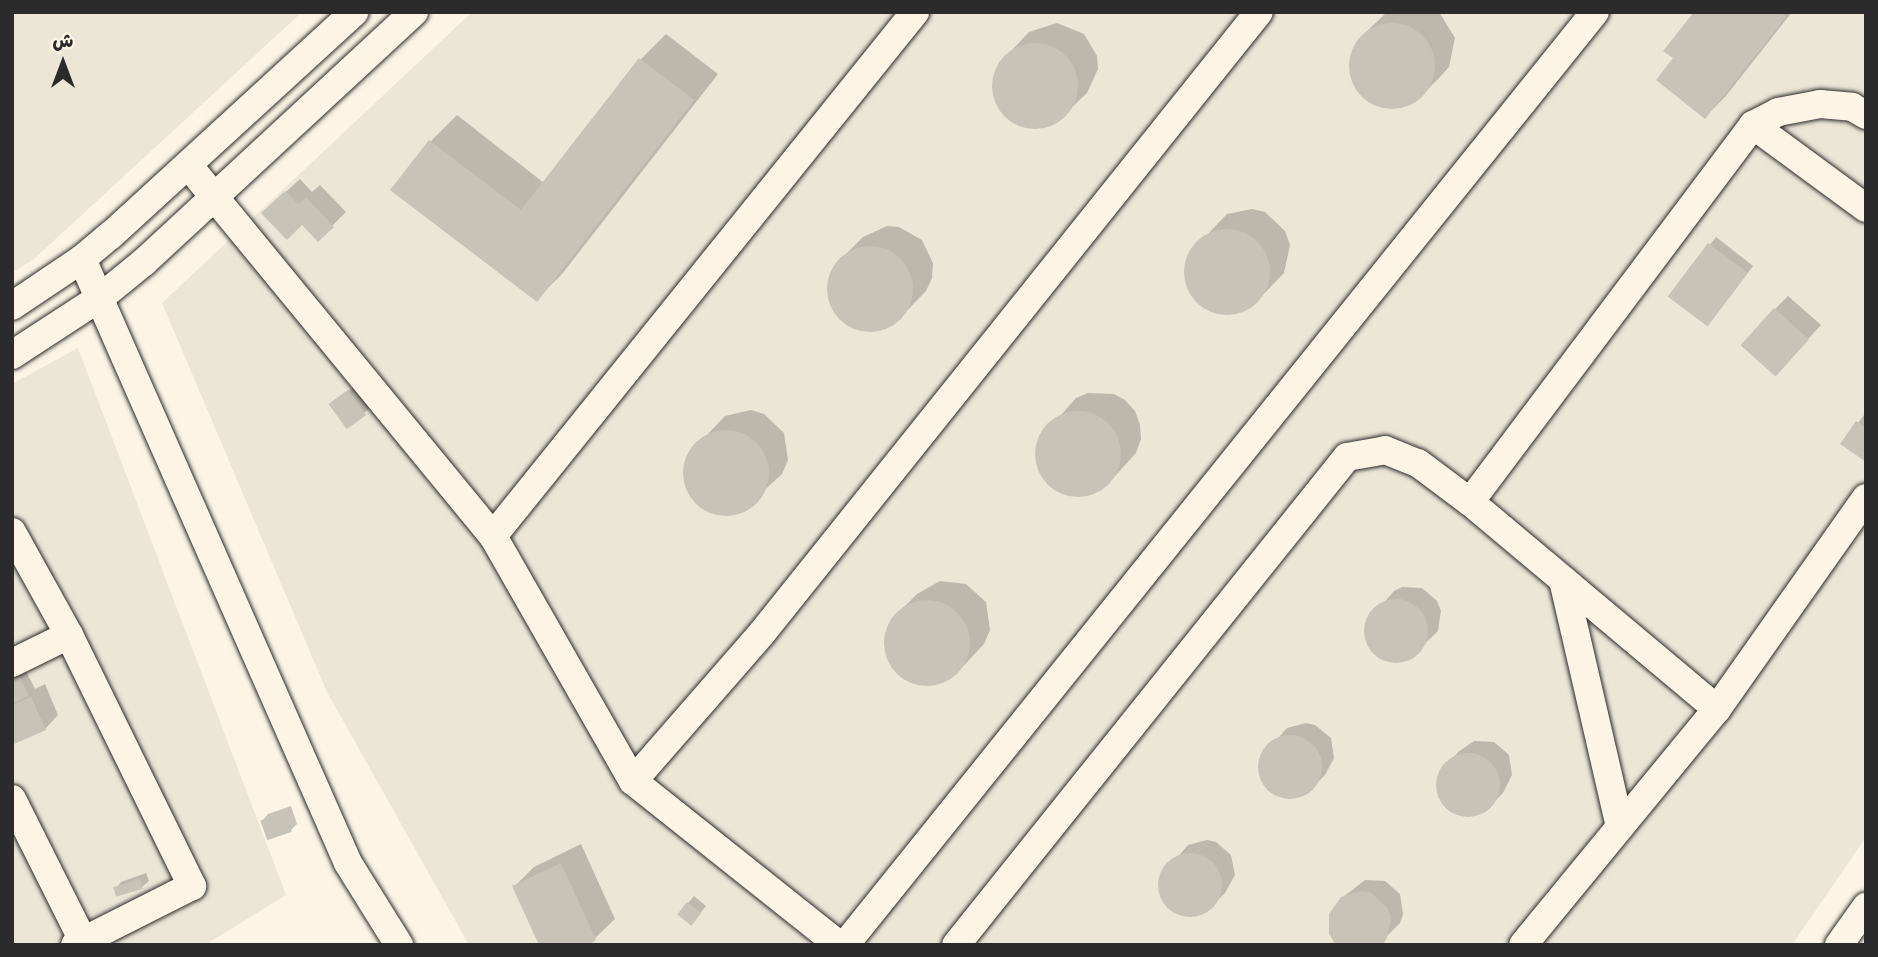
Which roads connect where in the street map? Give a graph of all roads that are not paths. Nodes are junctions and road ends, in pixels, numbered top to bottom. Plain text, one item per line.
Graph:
1 (354, 12) edge
2 (414, 12) edge
3 (915, 12) edge
4 (1259, 12) edge
5 (1595, 12) edge
6 (1866, 115) edge
7 (1753, 125) junction
8 (188, 165) junction
9 (217, 196) junction
10 (1866, 208) edge
11 (82, 259) junction
12 (101, 297) junction
13 (12, 306) edge
14 (12, 355) edge
15 (1866, 498) edge
16 (1470, 502) junction
17 (12, 532) edge
18 (494, 536) junction
19 (1563, 580) junction
20 (69, 635) junction
21 (12, 663) edge
22 (1717, 709) junction
23 (633, 781) junction
24 (12, 799) edge
25 (1620, 826) junction
26 (1866, 907) edge
27 (79, 943) edge
28 (400, 945) edge
29 (839, 945) edge
30 (845, 945) edge
31 (956, 945) edge
32 (1523, 945) edge
33 (1839, 945) edge

1 - 8 street
2 - 9 street
3 - 18 street
4 - 23 street
5 - 30 street
6 - 7 street
7 - 10 street
7 - 16 street
8 - 9 street
8 - 11 street
9 - 12 street
9 - 18 street
11 - 12 street
11 - 13 street
12 - 14 street
12 - 28 street
15 - 22 street
16 - 19 street
16 - 31 street
17 - 20 street
18 - 23 street
19 - 22 street
19 - 25 street
20 - 21 street
20 - 27 street
22 - 25 street
23 - 29 street
24 - 27 street
25 - 32 street
26 - 33 street

